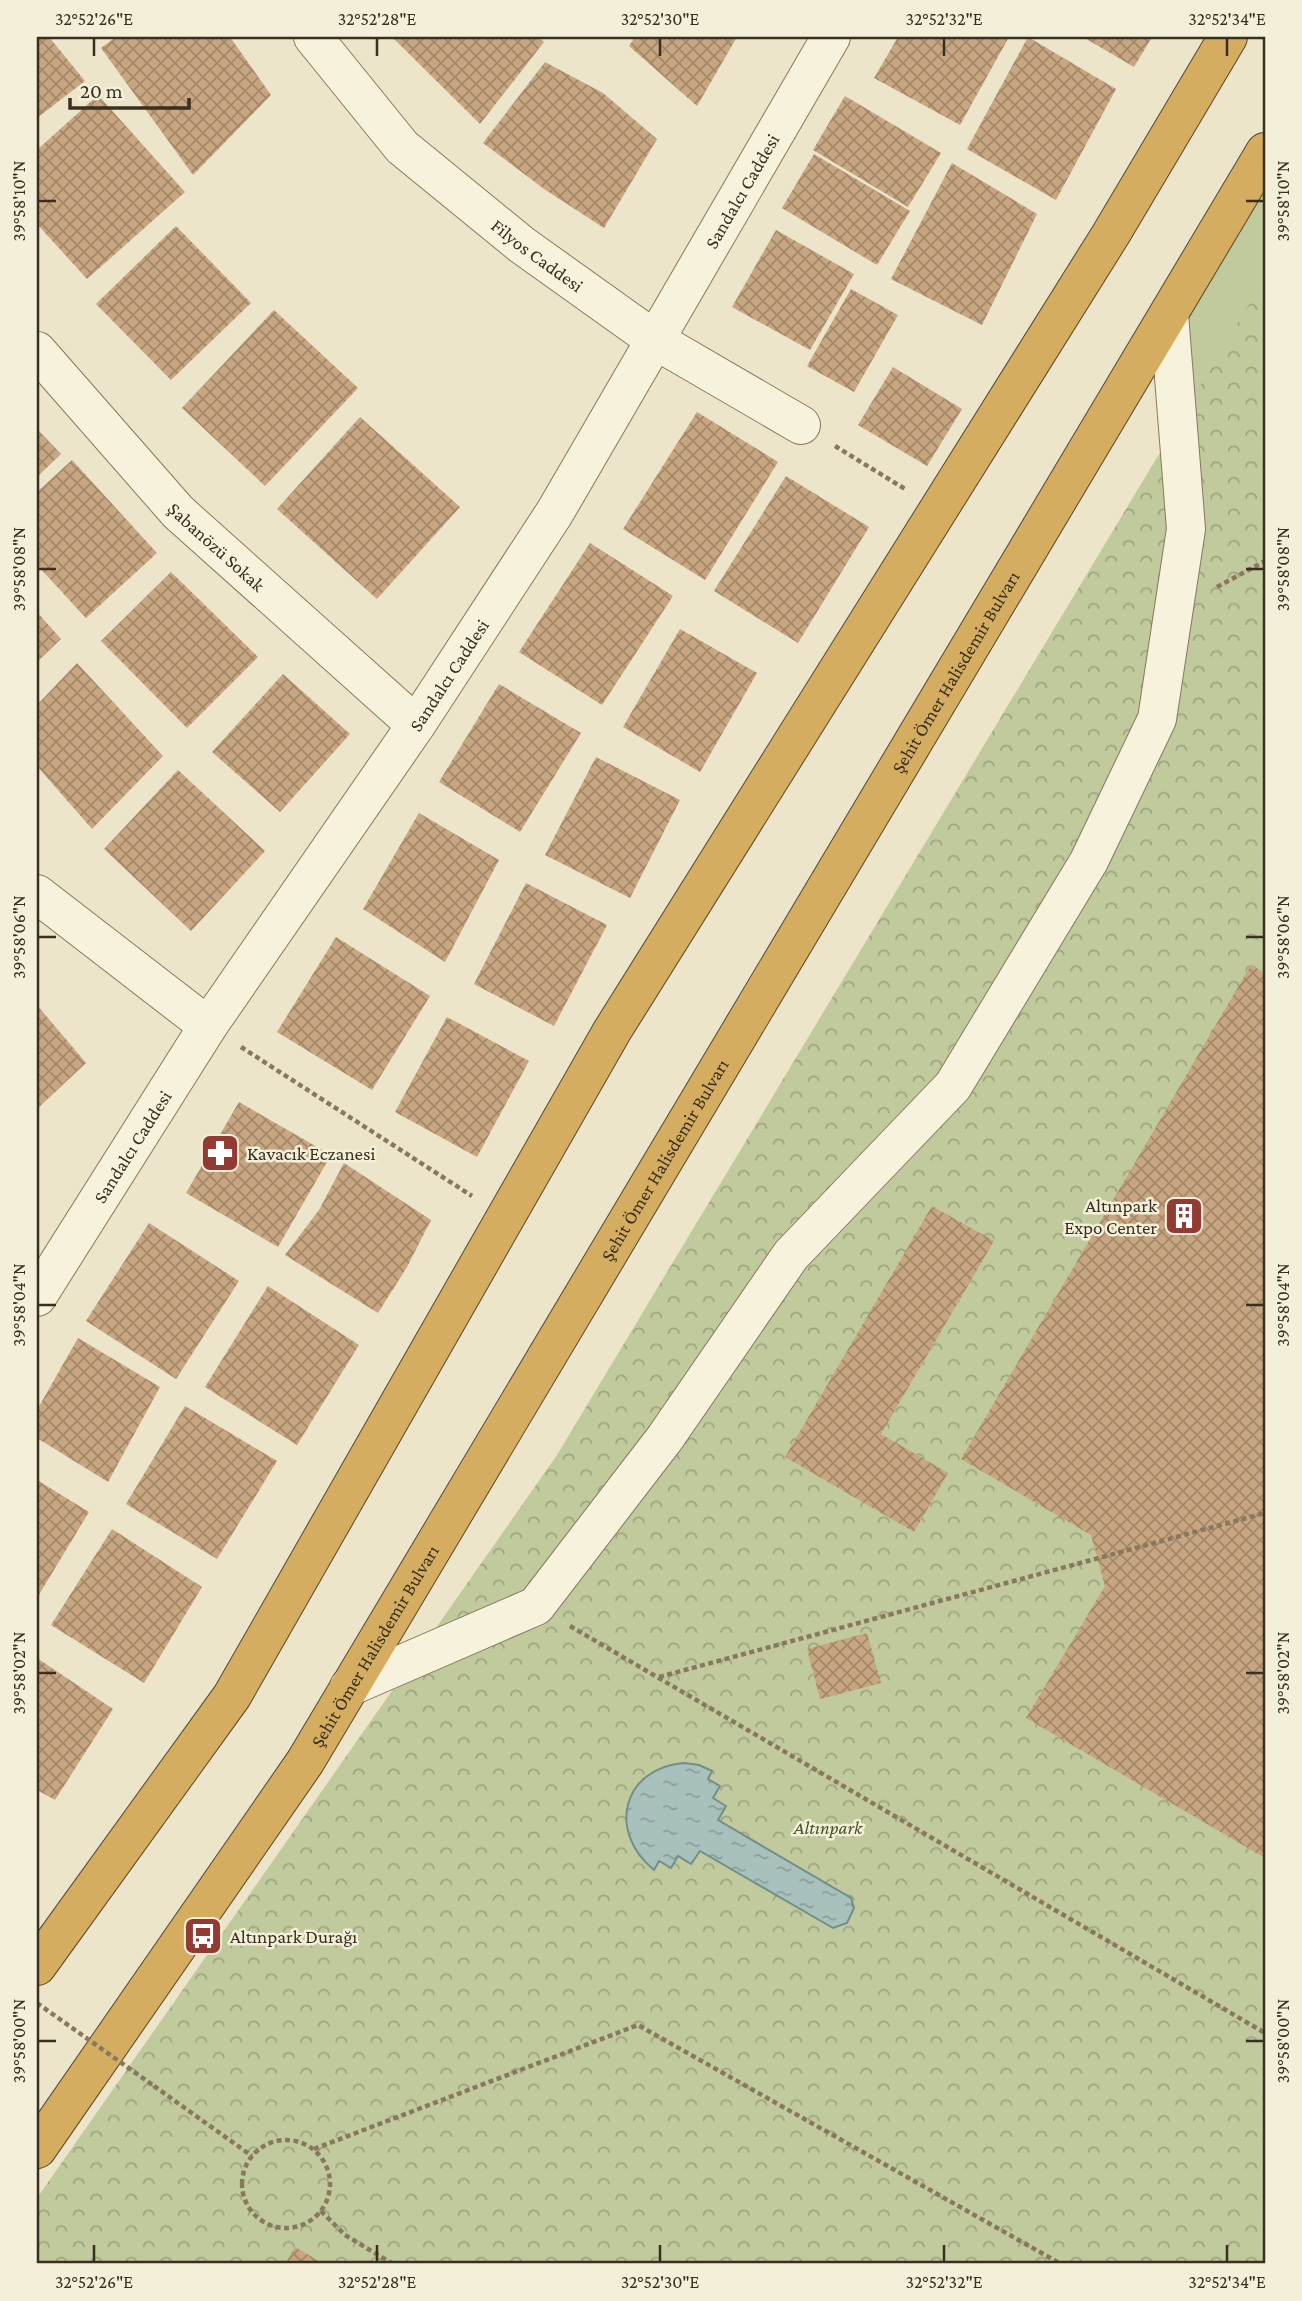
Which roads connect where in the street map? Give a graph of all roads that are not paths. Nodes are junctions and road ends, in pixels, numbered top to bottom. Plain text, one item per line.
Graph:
1 (313, 37) edge
2 (831, 37) edge
3 (1228, 37) edge
4 (1265, 152) edge
5 (1169, 314) junction
6 (655, 340) junction
7 (37, 351) edge
8 (801, 425) road end
9 (416, 725) junction
10 (37, 894) edge
11 (208, 1026) junction
12 (37, 1297) edge
13 (349, 1687) junction
14 (37, 1966) edge
15 (37, 2149) edge

1 - 6 street, Filyos Caddesi
2 - 6 street, Sandalcı Caddesi
3 - 14 highway
4 - 5 highway, Şehit Ömer Halisdemir Bulvarı
5 - 13 highway, Şehit Ömer Halisdemir Bulvarı
5 - 13 street
6 - 8 street, Filyos Caddesi
6 - 9 street, Sandalcı Caddesi
7 - 9 street, Şabanözü Sokak
9 - 11 street, Sandalcı Caddesi
10 - 11 street
11 - 12 street, Sandalcı Caddesi
13 - 15 highway, Şehit Ömer Halisdemir Bulvarı

